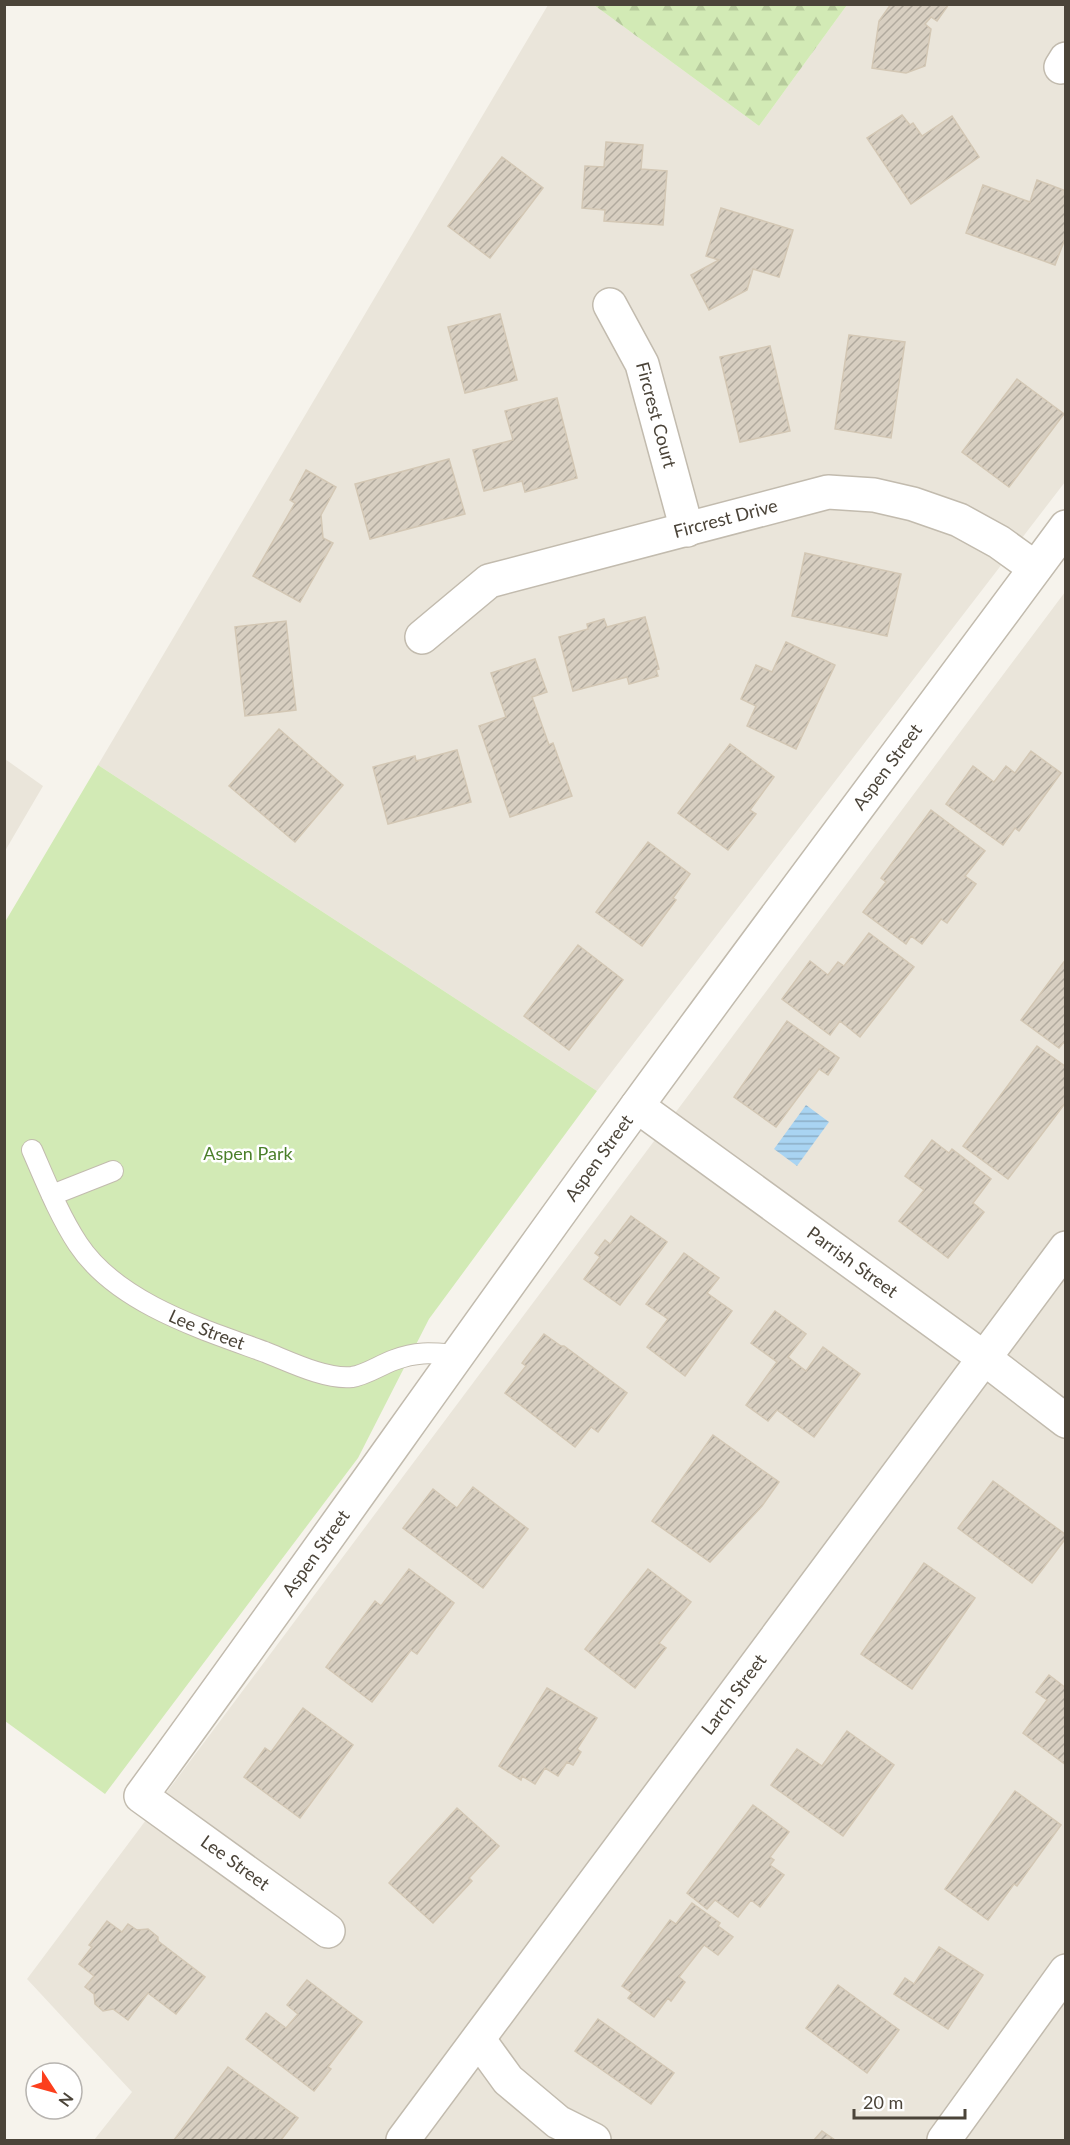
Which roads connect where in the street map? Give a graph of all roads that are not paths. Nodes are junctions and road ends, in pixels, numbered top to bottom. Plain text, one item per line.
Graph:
1 (610, 304) dead end
2 (1065, 527) edge
3 (687, 530) junction
4 (1035, 568) junction
5 (422, 638) dead end
6 (637, 1106) junction
7 (32, 1150) dead end
8 (113, 1171) dead end
9 (52, 1195) junction
10 (1065, 1248) edge
11 (456, 1355) junction
12 (984, 1358) junction
13 (1065, 1421) edge
14 (141, 1796) joint
15 (328, 1931) dead end
16 (1065, 1971) edge
17 (479, 2040) junction
18 (403, 2140) edge
19 (594, 2140) edge
20 (944, 2140) edge

1 - 3 street, Fircrest Court
2 - 4 street, Aspen Street
3 - 4 street, Fircrest Drive
3 - 5 street, Fircrest Drive
4 - 6 street, Aspen Street
6 - 11 street, Aspen Street
6 - 12 street, Parrish Street
7 - 9 lane, Lee Street
8 - 9 lane
9 - 11 lane, Lee Street
10 - 12 street, Larch Street
11 - 14 street, Aspen Street
12 - 13 street, Parrish Street
12 - 17 street, Larch Street
14 - 15 street, Lee Street
16 - 20 street
17 - 18 street, Larch Street
17 - 19 street

